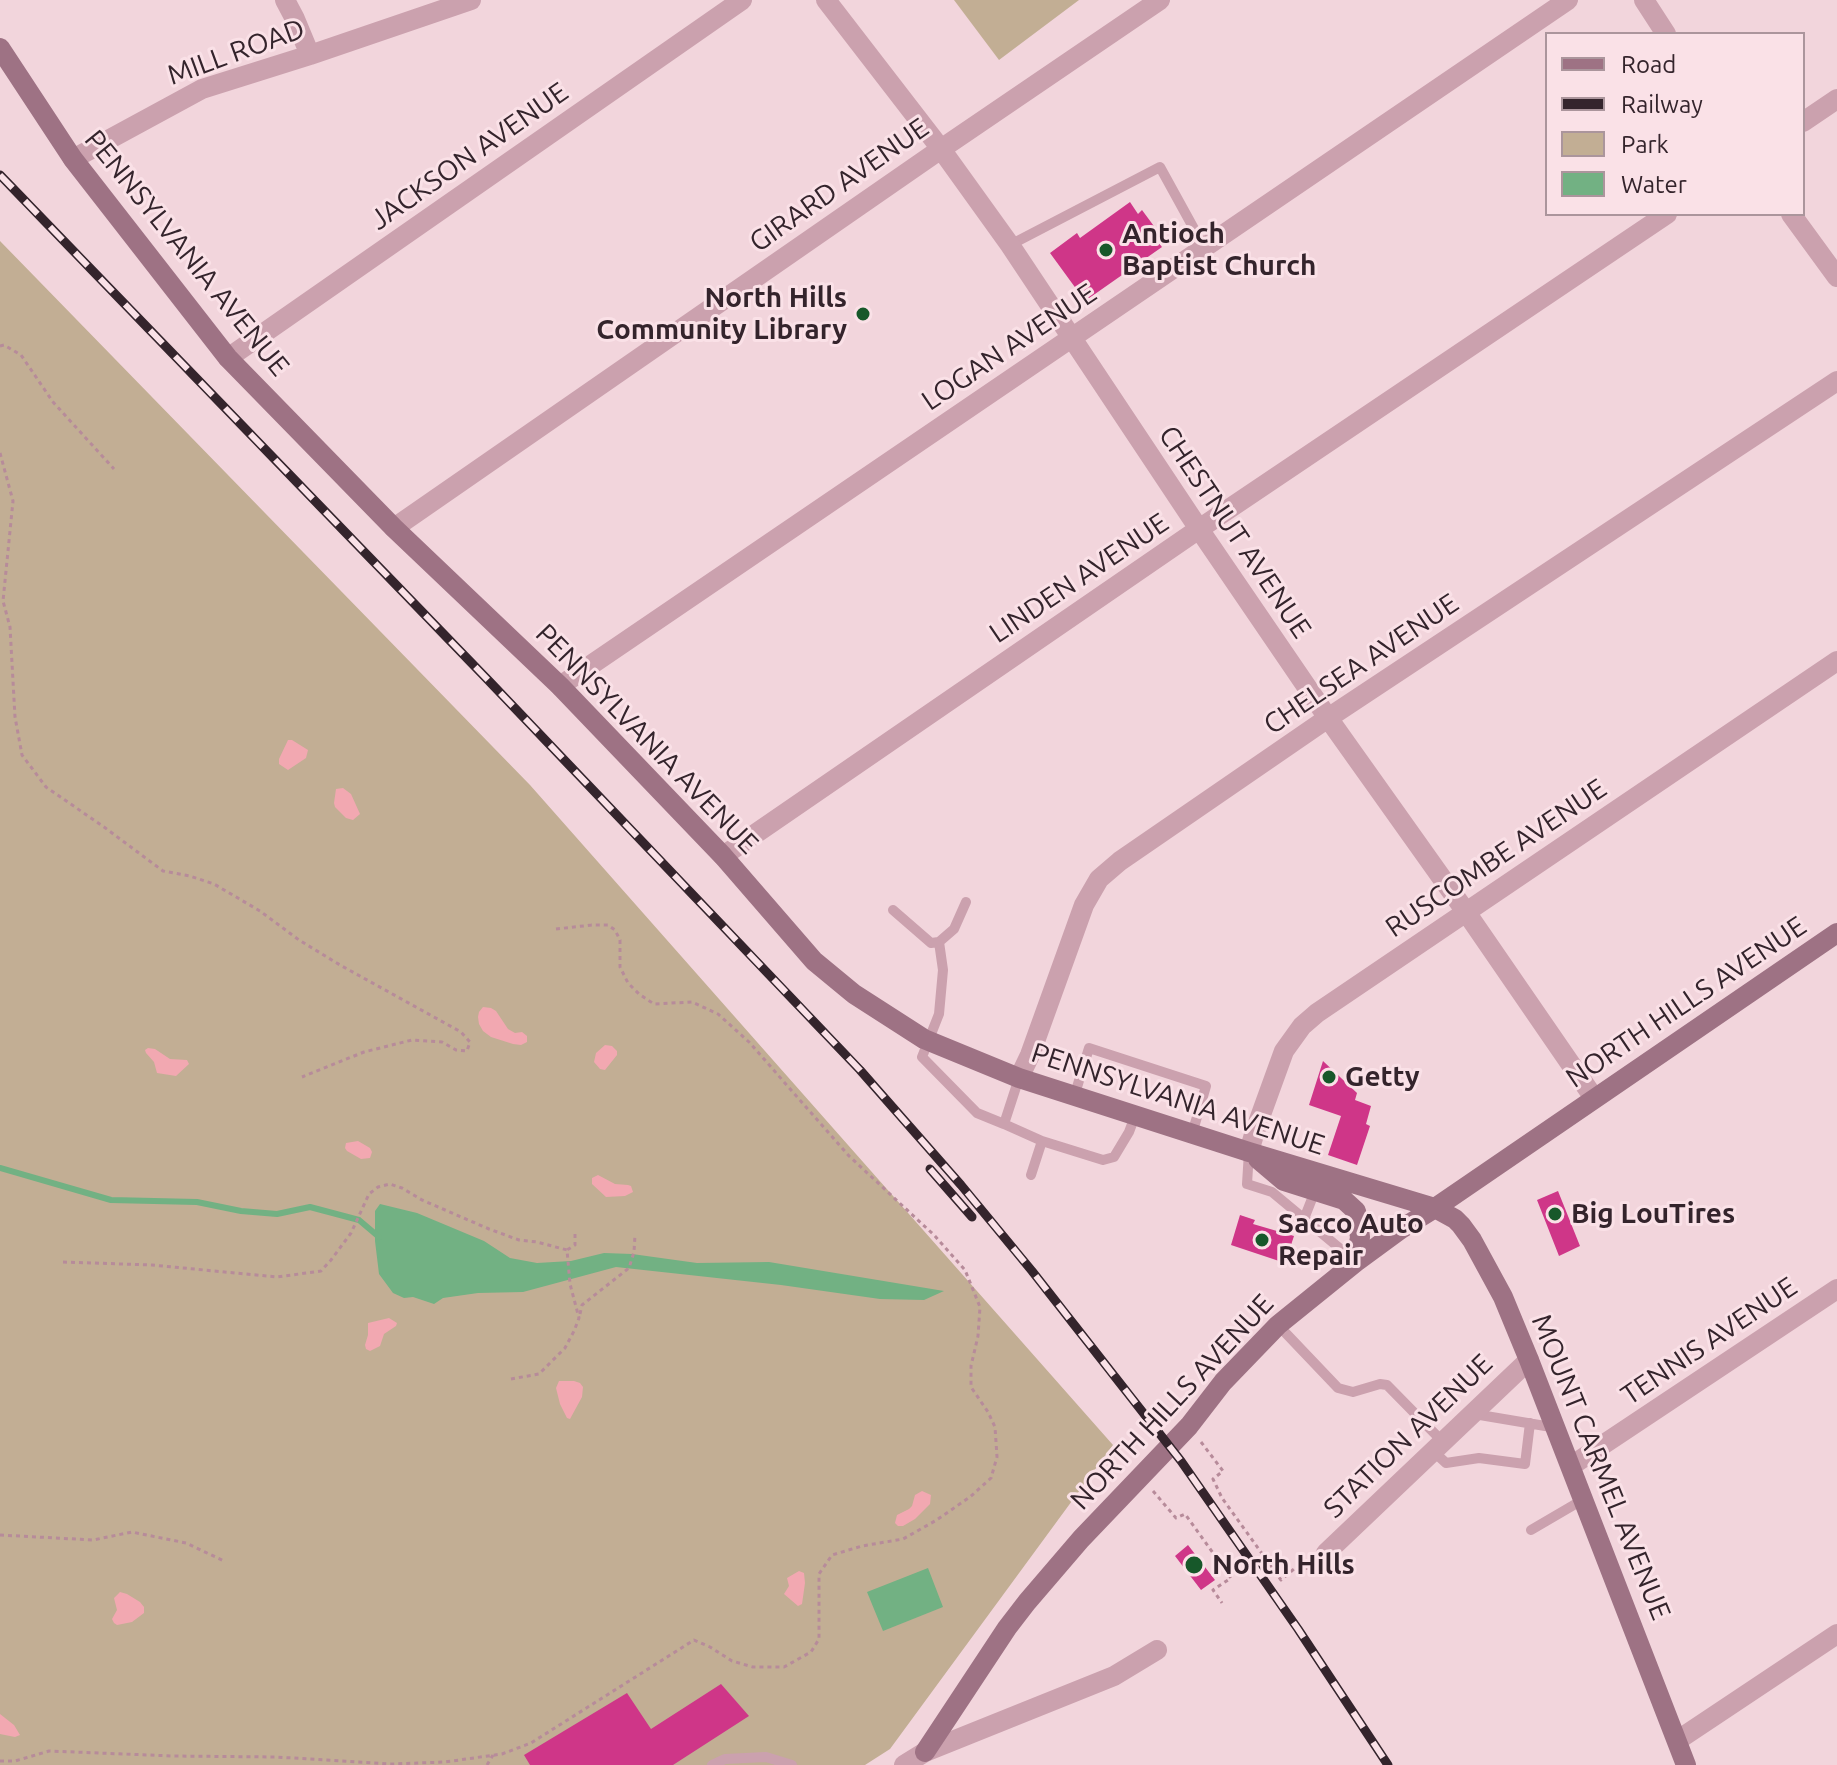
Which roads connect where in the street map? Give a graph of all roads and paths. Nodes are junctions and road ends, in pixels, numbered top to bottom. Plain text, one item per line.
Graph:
1 (285, 0) edge
2 (471, 0) edge
3 (742, 0) edge
4 (826, 0) edge
5 (1160, 0) edge
6 (1568, 0) edge
7 (1644, 0) edge
8 (1665, 32) edge
9 (0, 48) edge
10 (310, 55) junction
11 (1837, 99) edge
12 (1805, 121) edge
13 (941, 149) junction
14 (73, 159) junction
15 (1664, 216) edge
16 (1792, 216) edge
17 (1010, 245) junction
18 (1204, 247) junction
19 (1837, 277) edge
20 (1072, 338) junction
21 (0, 346) edge
22 (228, 358) junction
23 (1837, 381) edge
24 (0, 453) edge
25 (114, 469) dead end
26 (394, 528) junction
27 (1199, 529) junction
28 (1837, 661) edge
29 (560, 686) junction
30 (1328, 718) junction
31 (723, 856) junction
32 (966, 902) dead end
33 (893, 910) dead end
34 (1466, 912) junction
35 (556, 929) dead end
36 (1837, 933) edge
37 (939, 942) junction
38 (928, 1041) junction
39 (302, 1077) dead end
40 (1019, 1078) junction
41 (1074, 1097) junction
42 (1594, 1098) junction
43 (1135, 1116) junction
44 (1004, 1124) junction
45 (1192, 1134) junction
46 (1042, 1141) junction
47 (1249, 1152) junction
48 (1031, 1175) dead end
49 (1315, 1191) junction
50 (1435, 1208) junction
51 (1304, 1219) junction
52 (575, 1232) dead end
53 (635, 1235) dead end
54 (567, 1250) junction
55 (63, 1262) dead end
56 (1356, 1262) junction
57 (1837, 1289) edge
58 (579, 1318) junction
59 (1278, 1325) junction
60 (1529, 1360) junction
61 (511, 1379) dead end
62 (1472, 1414) junction
63 (1530, 1423) junction
64 (1557, 1428) junction
65 (1195, 1434) dead end
66 (1438, 1447) junction
67 (1571, 1466) junction
68 (1149, 1487) dead end
69 (1584, 1499) junction
70 (1531, 1530) dead end
71 (0, 1535) edge
72 (1319, 1560) joint
73 (224, 1561) dead end
74 (1222, 1603) dead end
75 (1837, 1634) edge
76 (1157, 1650) dead end
77 (1678, 1740) junction
78 (493, 1755) junction
79 (926, 1758) edge
80 (0, 1761) edge
81 (427, 1764) edge
82 (487, 1765) edge
83 (712, 1765) edge
84 (792, 1765) edge
85 (904, 1765) edge
86 (1686, 1765) edge

1 - 10 street
2 - 10 street, MILL ROAD
3 - 22 street, JACKSON AVENUE
4 - 13 street, CHESTNUT AVENUE
5 - 13 street, GIRARD AVENUE
6 - 18 street, LOGAN AVENUE
7 - 8 street
9 - 14 main road, PENNSYLVANIA AVENUE
10 - 14 street, MILL ROAD
11 - 12 street
13 - 17 street, CHESTNUT AVENUE
13 - 26 street, GIRARD AVENUE
14 - 22 main road, PENNSYLVANIA AVENUE
15 - 27 street, LINDEN AVENUE
16 - 19 street
17 - 18 lane
17 - 20 street, CHESTNUT AVENUE
18 - 20 street, LOGAN AVENUE
20 - 27 street, CHESTNUT AVENUE
20 - 29 street, LOGAN AVENUE
21 - 25 path
22 - 26 main road, PENNSYLVANIA AVENUE
23 - 30 street, CHELSEA AVENUE
24 - 39 path
26 - 29 main road, PENNSYLVANIA AVENUE
27 - 30 street, CHESTNUT AVENUE
27 - 31 street, LINDEN AVENUE
28 - 34 street, RUSCOMBE AVENUE
29 - 31 main road, PENNSYLVANIA AVENUE
30 - 34 street, CHESTNUT AVENUE
30 - 40 street, CHELSEA AVENUE
31 - 38 main road, PENNSYLVANIA AVENUE
32 - 37 lane
33 - 37 lane
34 - 42 street, CHESTNUT AVENUE
34 - 47 street, RUSCOMBE AVENUE
35 - 78 path
36 - 42 main road, NORTH HILLS AVENUE
37 - 38 lane
38 - 40 main road, PENNSYLVANIA AVENUE
38 - 44 lane
40 - 41 main road, PENNSYLVANIA AVENUE
40 - 44 lane
41 - 43 main road, PENNSYLVANIA AVENUE
41 - 45 lane
42 - 50 main road, NORTH HILLS AVENUE
43 - 45 main road, PENNSYLVANIA AVENUE
43 - 46 lane
44 - 46 lane
45 - 47 main road, PENNSYLVANIA AVENUE
46 - 48 lane
47 - 49 main road
47 - 50 main road, PENNSYLVANIA AVENUE
47 - 51 lane
49 - 51 lane
49 - 56 main road
50 - 56 main road, NORTH HILLS AVENUE
50 - 60 main road, MOUNT CARMEL AVENUE
51 - 56 lane
52 - 54 path
53 - 58 path
54 - 55 path
54 - 58 path
56 - 59 main road, NORTH HILLS AVENUE
57 - 67 street, TENNIS AVENUE
58 - 61 path
59 - 66 lane
59 - 79 main road, NORTH HILLS AVENUE
60 - 62 street, STATION AVENUE
60 - 64 main road, MOUNT CARMEL AVENUE
62 - 63 lane
62 - 66 street, STATION AVENUE
63 - 64 lane
63 - 66 lane
64 - 67 main road, MOUNT CARMEL AVENUE
65 - 72 path
66 - 72 street, STATION AVENUE
67 - 69 main road, MOUNT CARMEL AVENUE
68 - 74 path
69 - 70 lane
69 - 77 main road, MOUNT CARMEL AVENUE
71 - 73 path
75 - 77 street
76 - 79 street
77 - 86 main road, MOUNT CARMEL AVENUE
78 - 81 path
78 - 82 path
79 - 85 street
80 - 81 path
83 - 84 lane

